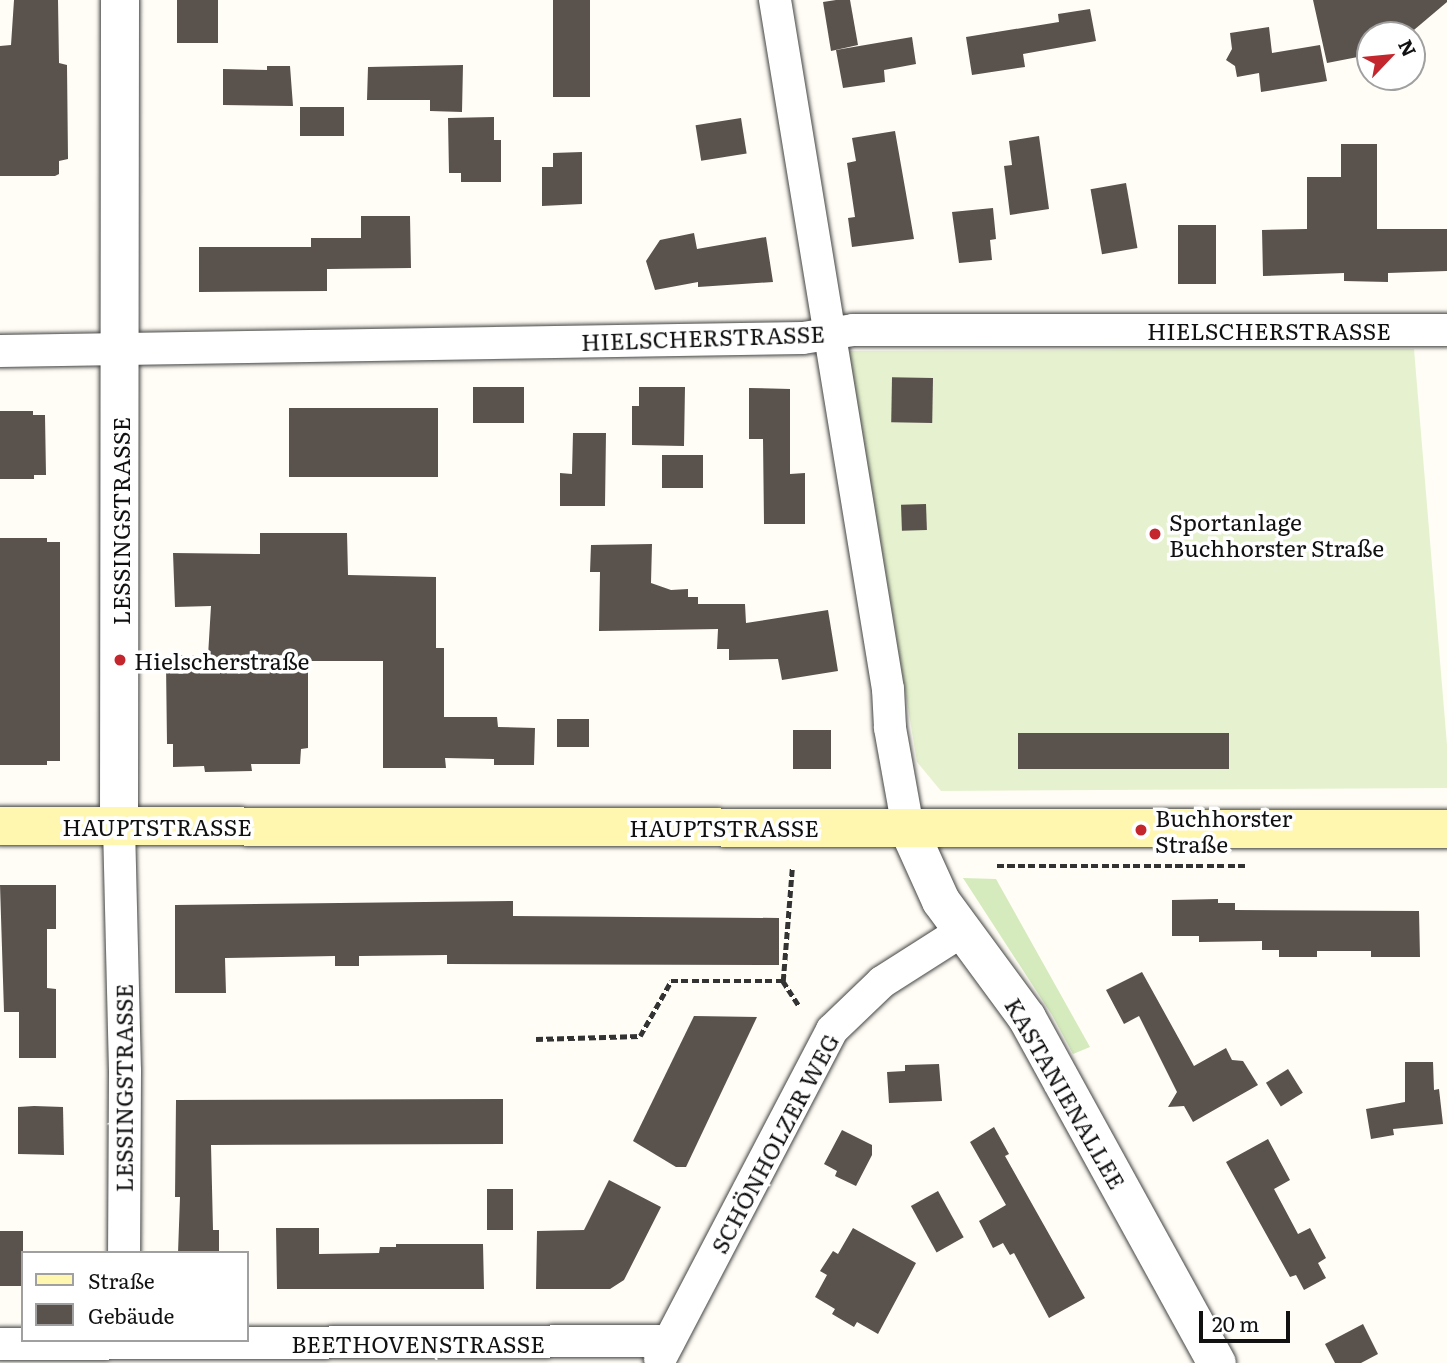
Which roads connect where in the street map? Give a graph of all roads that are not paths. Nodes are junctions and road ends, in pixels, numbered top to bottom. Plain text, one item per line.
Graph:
1 (120, 0) edge
2 (775, 0) edge
3 (1447, 330) edge
4 (828, 334) junction
5 (0, 351) edge
6 (119, 351) junction
7 (0, 826) edge
8 (119, 826) junction
9 (908, 828) junction
10 (1447, 829) edge
11 (962, 931) junction
12 (124, 1251) edge
13 (0, 1344) edge
14 (124, 1349) edge
15 (663, 1352) edge
16 (1217, 1363) edge

1 - 6 street, LESSINGSTRASSE
2 - 4 street
3 - 4 street, HIELSCHERSTRASSE
4 - 6 street, HIELSCHERSTRASSE
4 - 9 street
5 - 6 street, HIELSCHERSTRASSE
6 - 8 street, LESSINGSTRASSE
7 - 8 main road, HAUPTSTRASSE
8 - 9 main road, HAUPTSTRASSE
8 - 12 street, LESSINGSTRASSE
9 - 10 main road, HAUPTSTRASSE
9 - 11 street, KASTANIENALLEE
11 - 15 street, SCHÖNHOLZER WEG
11 - 16 street, KASTANIENALLEE
13 - 14 street, BEETHOVENSTRASSE
14 - 15 street, BEETHOVENSTRASSE

